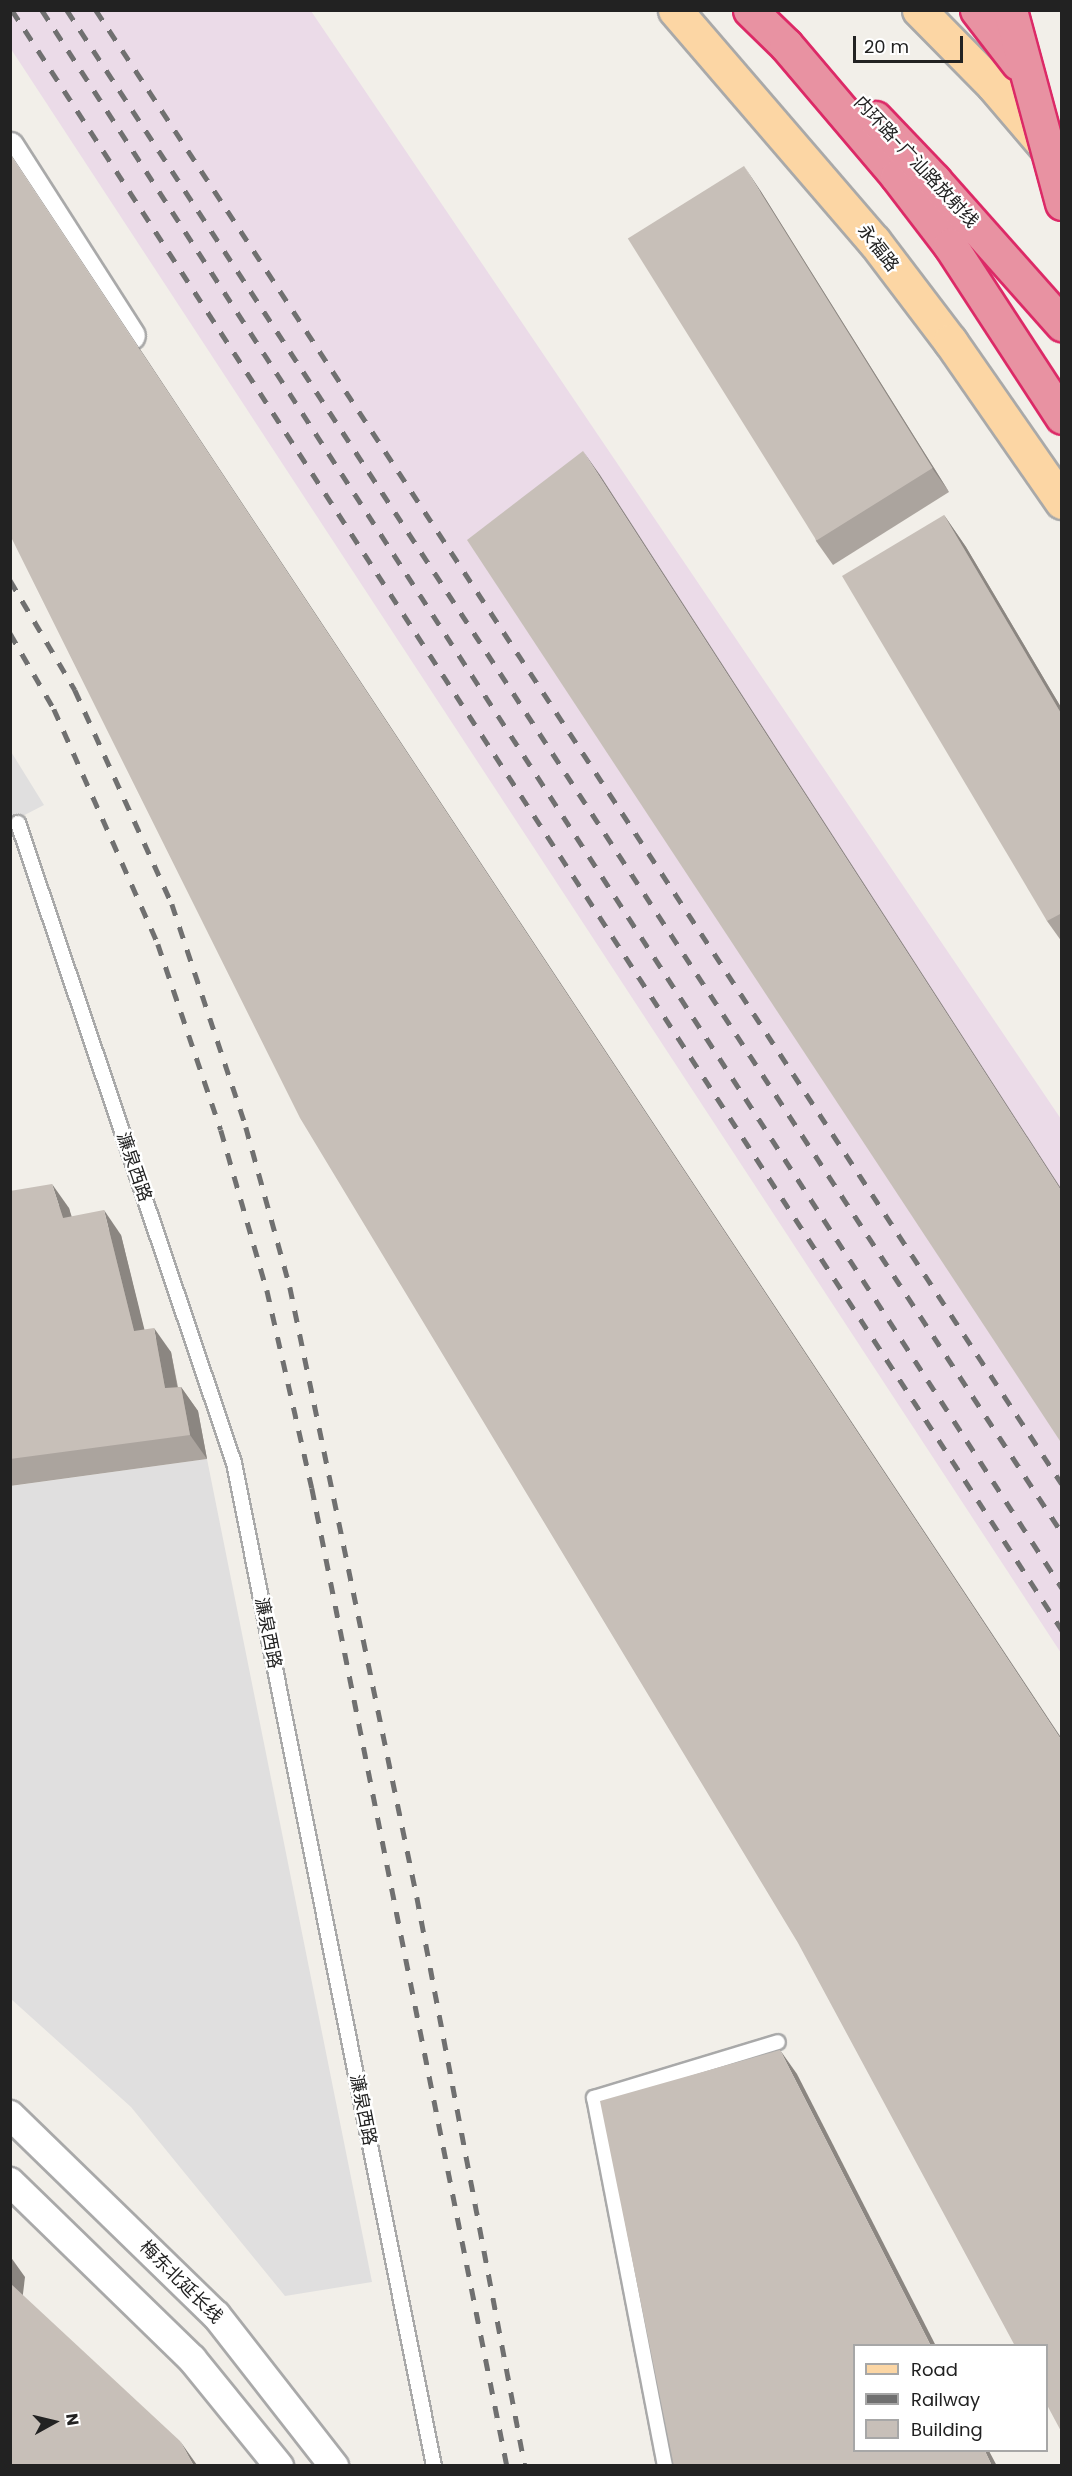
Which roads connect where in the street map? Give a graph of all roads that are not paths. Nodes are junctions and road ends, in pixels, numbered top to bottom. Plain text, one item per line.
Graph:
1 (675, 10) edge
2 (750, 10) edge
3 (760, 10) edge
4 (919, 10) edge
5 (977, 10) edge
6 (1012, 10) edge
7 (1062, 127) edge
8 (1062, 137) edge
9 (10, 147) edge
10 (1062, 165) edge
11 (1062, 203) edge
12 (1062, 324) edge
13 (145, 359) edge
14 (1062, 417) edge
15 (1062, 502) edge
16 (18, 823) dead end
17 (778, 2042) dead end
18 (10, 2115) edge
19 (10, 2182) edge
20 (279, 2466) edge
21 (334, 2466) edge
22 (434, 2466) edge
23 (665, 2466) edge

1 - 15 main road, 永福路
2 - 14 highway, bridge
3 - 12 highway, 内环路-广汕路放射线, bridge
4 - 10 main road
5 - 7 highway, bridge
6 - 8 main road, bridge
6 - 11 highway, bridge
9 - 13 street
16 - 22 lane, 濂泉西路
17 - 23 lane
18 - 21 street, 梅东北延长线
19 - 20 street

